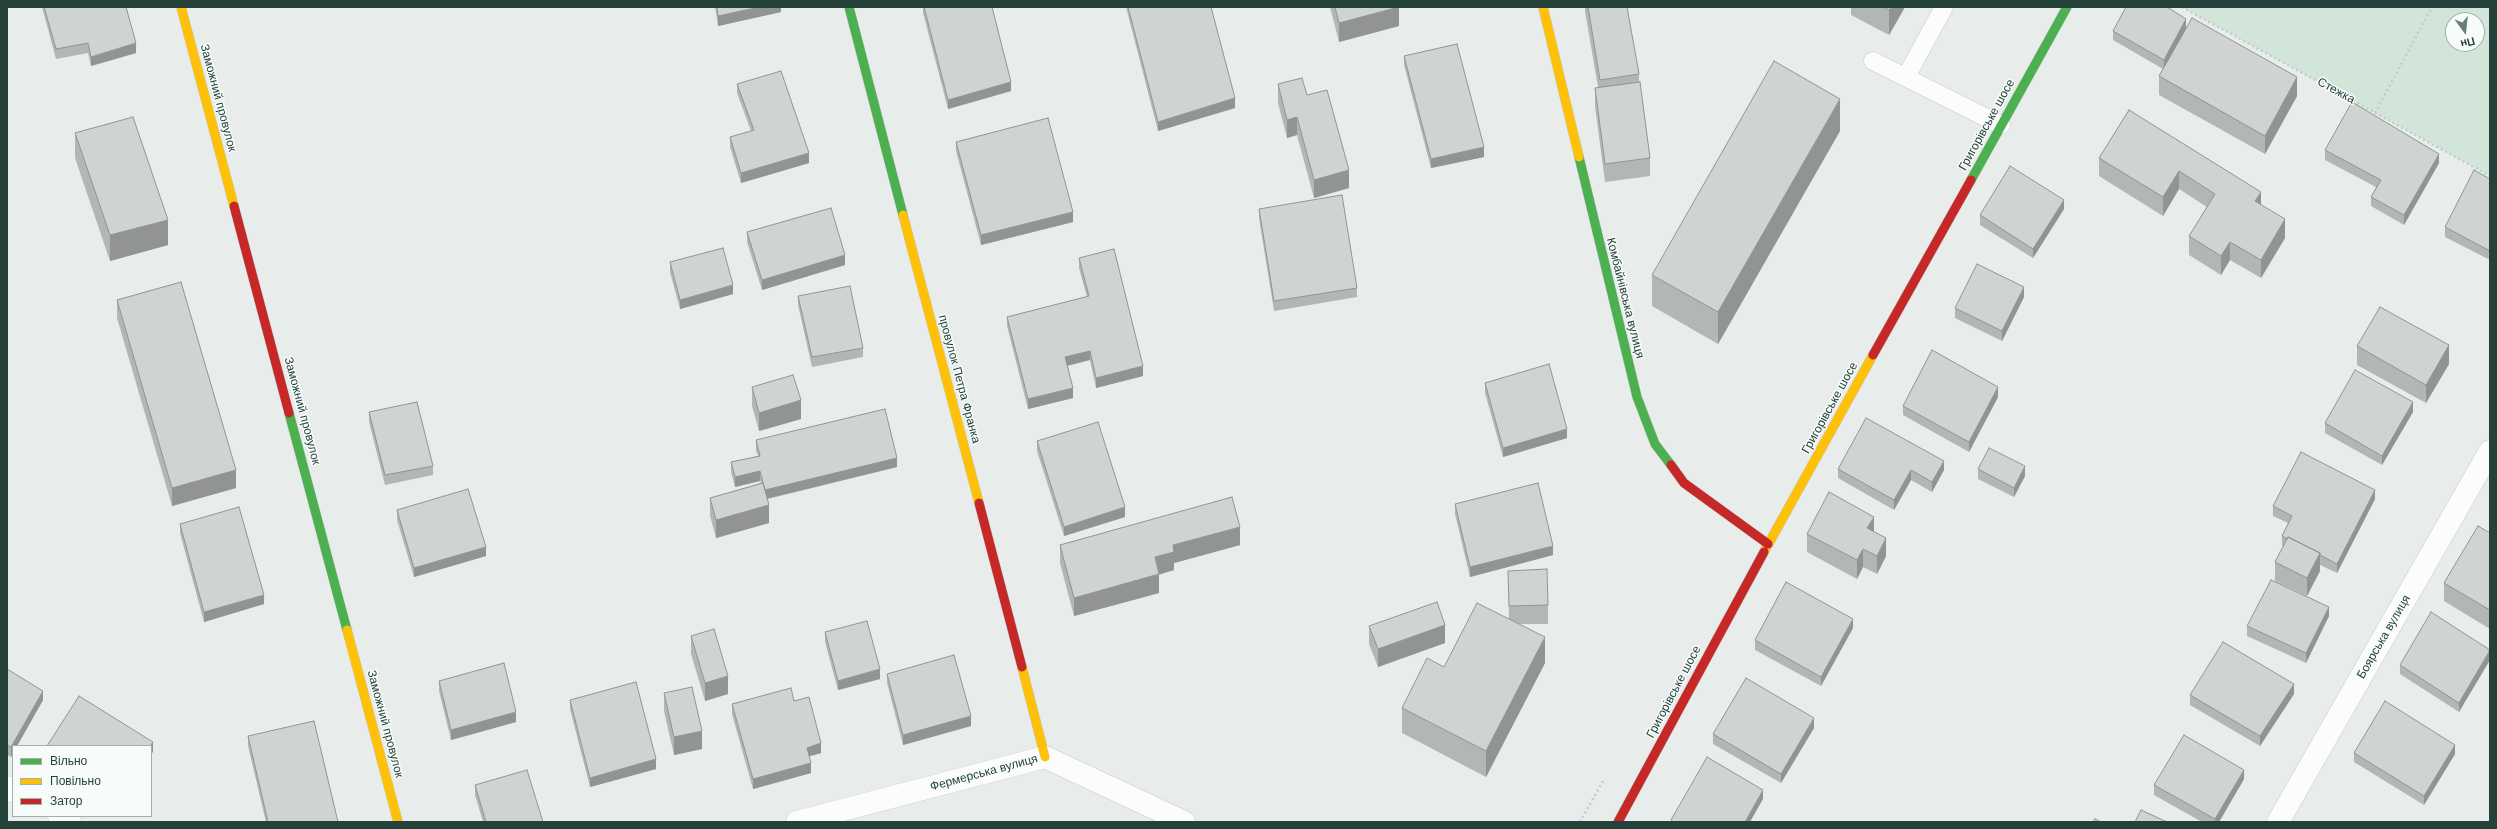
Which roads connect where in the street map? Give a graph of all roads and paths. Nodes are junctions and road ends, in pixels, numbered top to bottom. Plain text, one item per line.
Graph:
1 (181, 7) edge
2 (850, 7) edge
3 (1543, 7) edge
4 (1944, 7) edge
5 (2067, 7) edge
6 (2182, 7) edge
7 (2432, 7) edge
8 (1873, 60) dead end
9 (1906, 77) junction
10 (2374, 113) junction
11 (2001, 125) junction
12 (2490, 176) edge
13 (2490, 451) edge
14 (1768, 544) junction
15 (1044, 757) junction
16 (61, 817) edge
17 (70, 822) edge
18 (398, 822) edge
19 (797, 822) edge
20 (1184, 822) edge
21 (1618, 822) edge
22 (2278, 822) edge

1 - 18 street, Заможний провулок
2 - 15 street, провулок Петра Франка
3 - 14 street, Комбайнівська вулиця
4 - 9 lane
5 - 11 street, Григорівське шосе
6 - 10 path, Стежка
7 - 10 path
8 - 9 lane
9 - 11 lane
10 - 12 path, Стежка
11 - 14 street, Григорівське шосе
13 - 22 street, Боярська вулиця
14 - 21 street, Григорівське шосе
15 - 19 street, Фермерська вулиця
15 - 20 street, Фермерська вулиця
16 - 17 street

